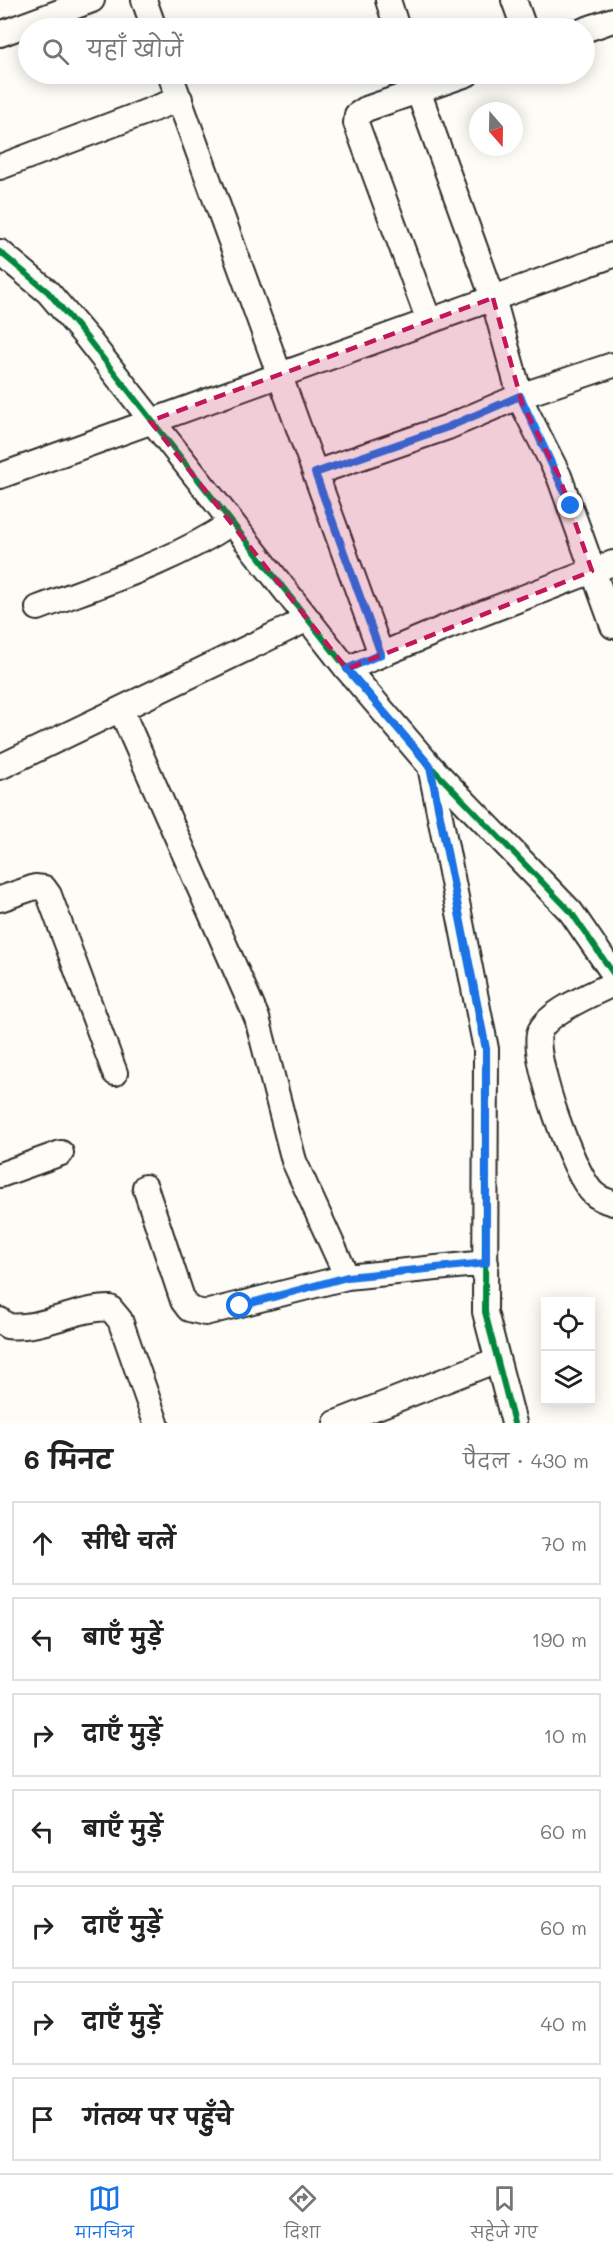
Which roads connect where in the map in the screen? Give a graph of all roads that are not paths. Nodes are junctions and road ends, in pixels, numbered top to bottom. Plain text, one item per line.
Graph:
1 (92, 0) edge
2 (144, 0) edge
3 (388, 0) edge
4 (514, 0) edge
5 (43, 18) edge
6 (150, 18) edge
7 (394, 18) edge
8 (520, 18) edge
9 (613, 20) edge
10 (595, 26) edge
11 (18, 27) edge
12 (0, 34) edge
13 (174, 84) edge
14 (411, 84) edge
15 (416, 84) edge
16 (180, 99) junction
17 (0, 167) edge
18 (0, 252) edge
19 (613, 255) edge
20 (493, 298) junction
21 (429, 321) junction
22 (613, 365) edge
23 (279, 376) junction
24 (520, 396) junction
25 (150, 421) junction
26 (315, 473) junction
27 (0, 476) edge
28 (231, 523) junction
29 (603, 567) edge
30 (38, 608) dead end
31 (308, 619) junction
32 (613, 626) edge
33 (381, 654) junction
34 (347, 669) junction
35 (121, 710) junction
36 (430, 766) junction
37 (0, 767) edge
38 (0, 899) edge
39 (613, 973) edge
40 (613, 984) edge
41 (115, 1073) dead end
42 (61, 1153) dead end
43 (0, 1175) edge
44 (145, 1187) dead end
45 (613, 1203) edge
46 (486, 1263) junction
47 (347, 1277) junction
48 (0, 1320) edge
49 (497, 1360) junction
50 (156, 1423) edge
51 (336, 1423) edge
52 (514, 1423) edge

1 - 5 street
2 - 6 street
3 - 7 street
4 - 8 street
9 - 10 street
11 - 12 street
13 - 16 street
14 - 21 street
15 - 20 street
16 - 17 street
16 - 23 street
18 - 25 street
19 - 20 street
20 - 21 street
20 - 24 street
21 - 23 street
22 - 24 street
23 - 25 street
23 - 26 street
24 - 26 street
24 - 29 street
25 - 27 street
25 - 28 street
26 - 33 street
28 - 30 street
28 - 31 street
29 - 32 street
29 - 33 street
31 - 34 street
31 - 35 street
33 - 34 street
34 - 36 street
35 - 37 street
35 - 47 street
36 - 39 street
36 - 46 street
38 - 41 street
40 - 45 street
42 - 43 street
44 - 47 street
46 - 47 street
46 - 49 street
48 - 50 street
49 - 51 street
49 - 52 street

